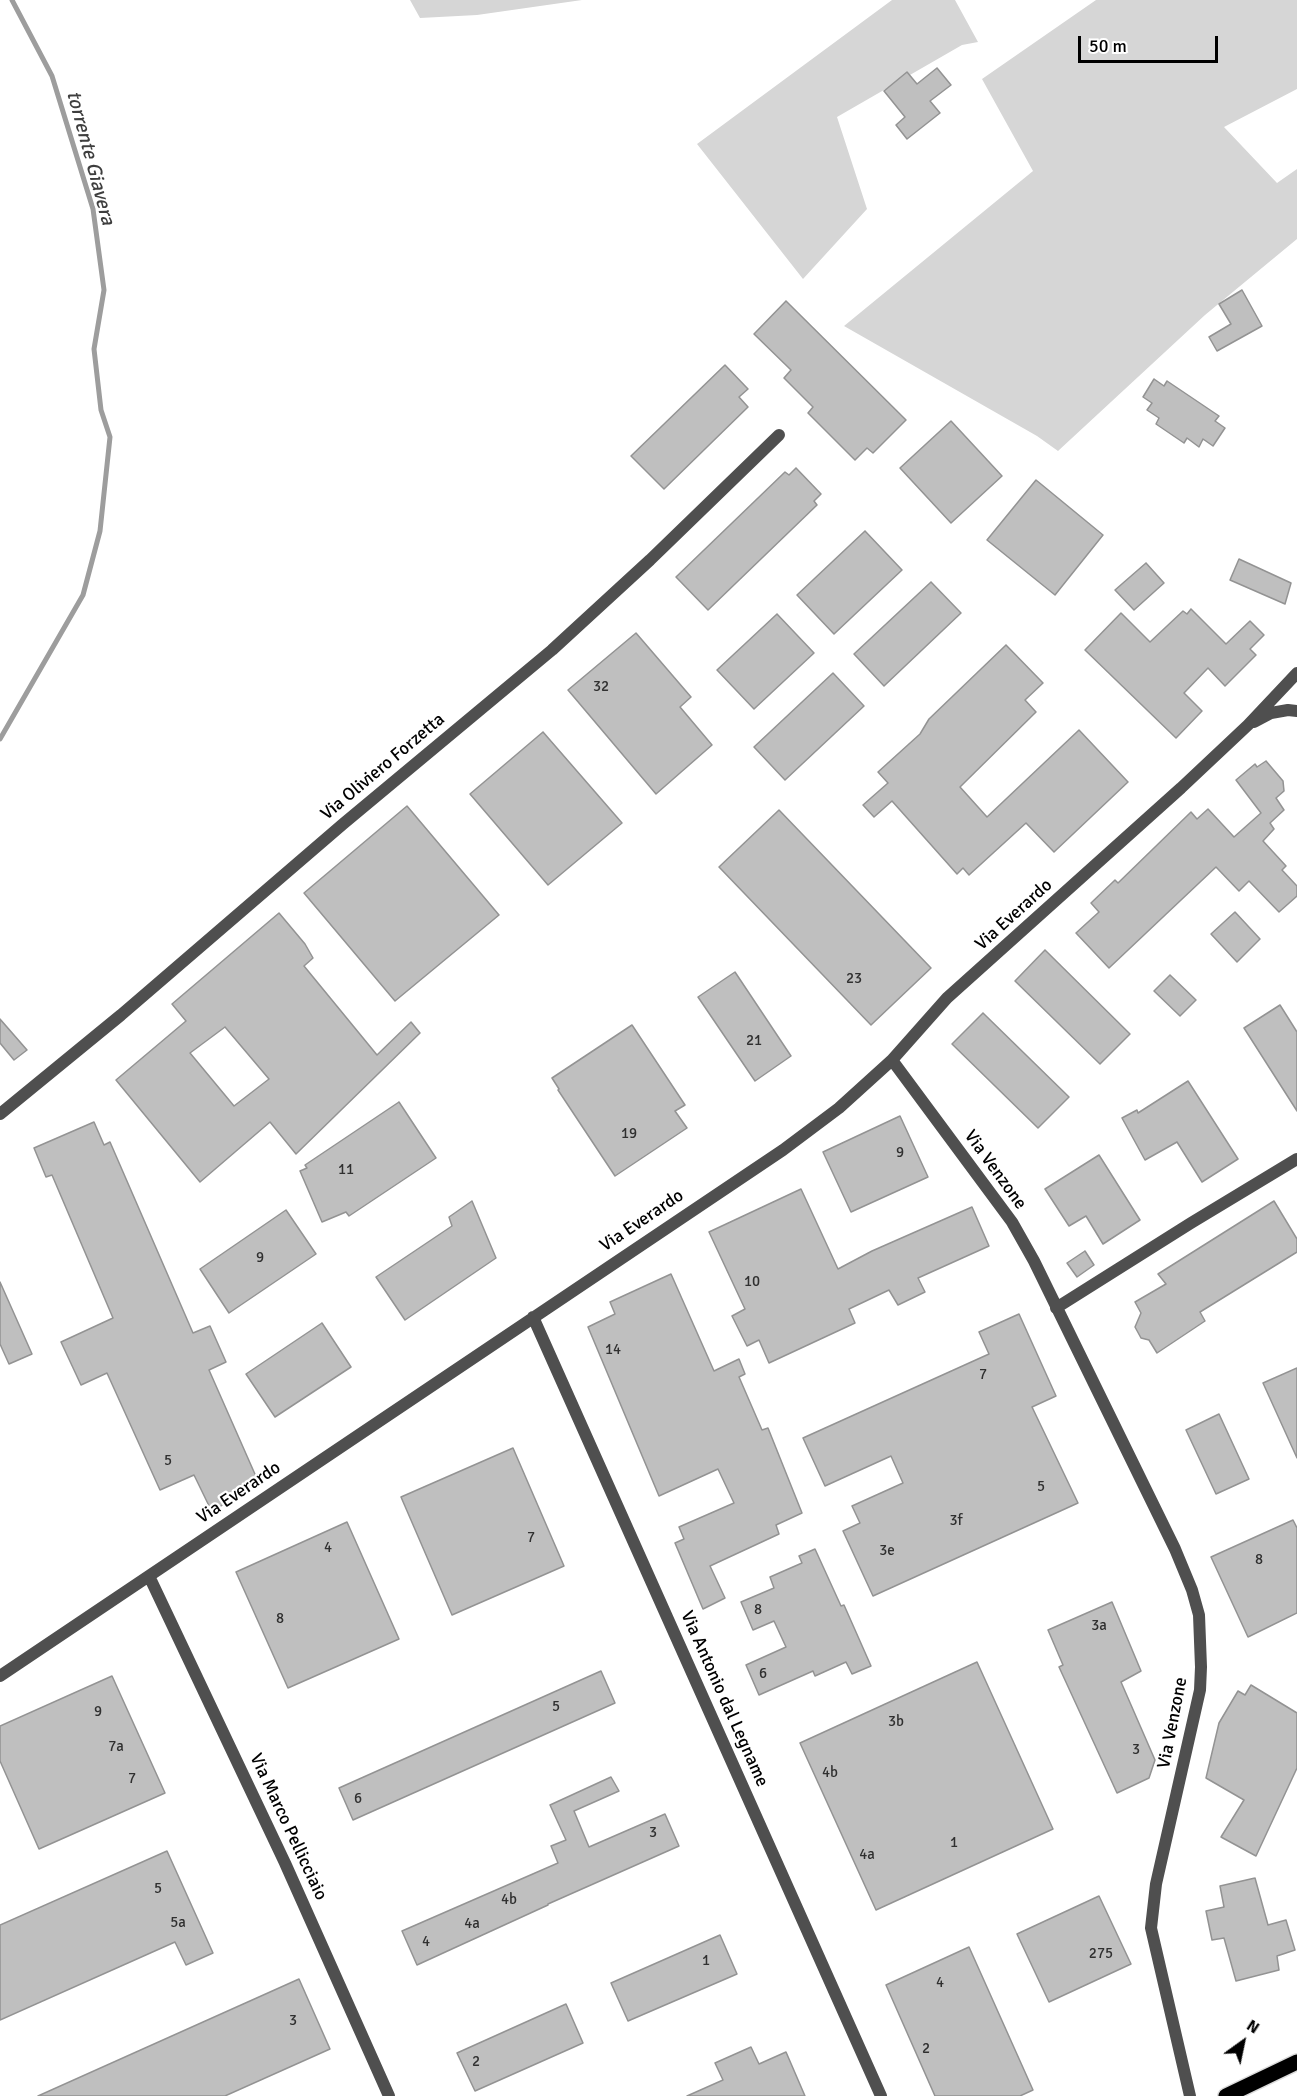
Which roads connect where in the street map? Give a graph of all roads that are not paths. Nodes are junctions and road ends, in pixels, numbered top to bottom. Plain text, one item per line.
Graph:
1 (778, 435) dead end
2 (1297, 673) edge
3 (1297, 711) edge
4 (1248, 725) junction
5 (891, 1060) junction
6 (0, 1114) edge
7 (1297, 1159) edge
8 (1056, 1308) junction
9 (533, 1317) junction
10 (149, 1575) junction
11 (0, 1676) edge
12 (1297, 2062) edge
13 (389, 2096) edge
14 (881, 2096) edge
15 (1190, 2096) edge
16 (1226, 2096) edge

1 - 6 street, Via Oliviero Forzetta
2 - 4 street, Via Everardo
3 - 4 street, Via Everardo
4 - 5 street, Via Everardo
5 - 8 street, Via Venzone
5 - 9 street, Via Everardo
7 - 8 street
8 - 15 street, Via Venzone
9 - 10 street, Via Everardo
9 - 14 street, Via Antonio dal Legname
10 - 11 street, Via Everardo
10 - 13 street, Via Marco Pellicciaio
12 - 16 main road

